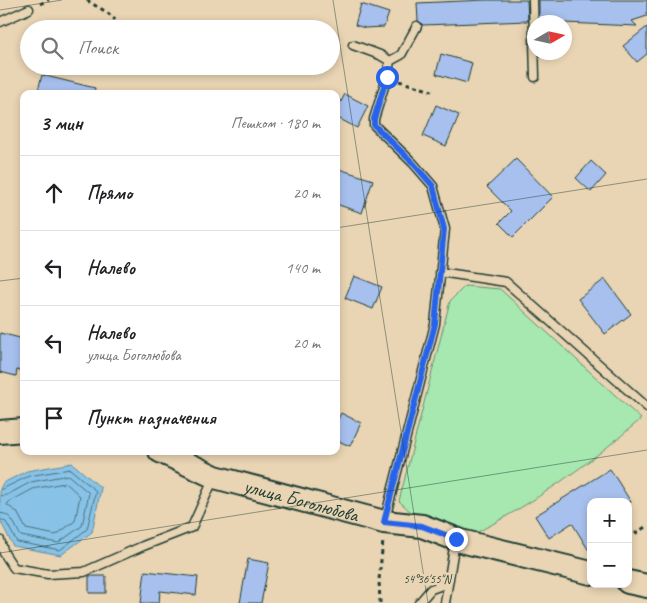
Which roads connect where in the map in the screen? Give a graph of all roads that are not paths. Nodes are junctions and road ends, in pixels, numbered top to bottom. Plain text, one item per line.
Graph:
1 (533, 0) edge
2 (29, 9) dead end
3 (0, 22) edge
4 (417, 26) dead end
5 (353, 45) dead end
6 (390, 61) junction
7 (535, 77) dead end
8 (440, 272) junction
9 (647, 407) edge
10 (20, 430) edge
11 (0, 432) edge
12 (169, 455) edge
13 (214, 476) junction
14 (384, 522) junction
15 (456, 539) junction
16 (0, 540) edge
17 (587, 572) edge
18 (632, 583) edge
19 (448, 584) junction
20 (647, 586) edge
21 (420, 603) edge
22 (445, 603) edge

1 - 7 lane
2 - 3 lane
4 - 6 lane
5 - 6 lane
6 - 8 lane
8 - 9 lane
8 - 14 lane
10 - 11 street
12 - 13 street, улица Боголюбова
13 - 14 street, улица Боголюбова
13 - 16 lane
14 - 15 street, улица Боголюбова
15 - 17 street, улица Боголюбова
15 - 19 lane
18 - 20 street
19 - 21 lane
19 - 22 lane

